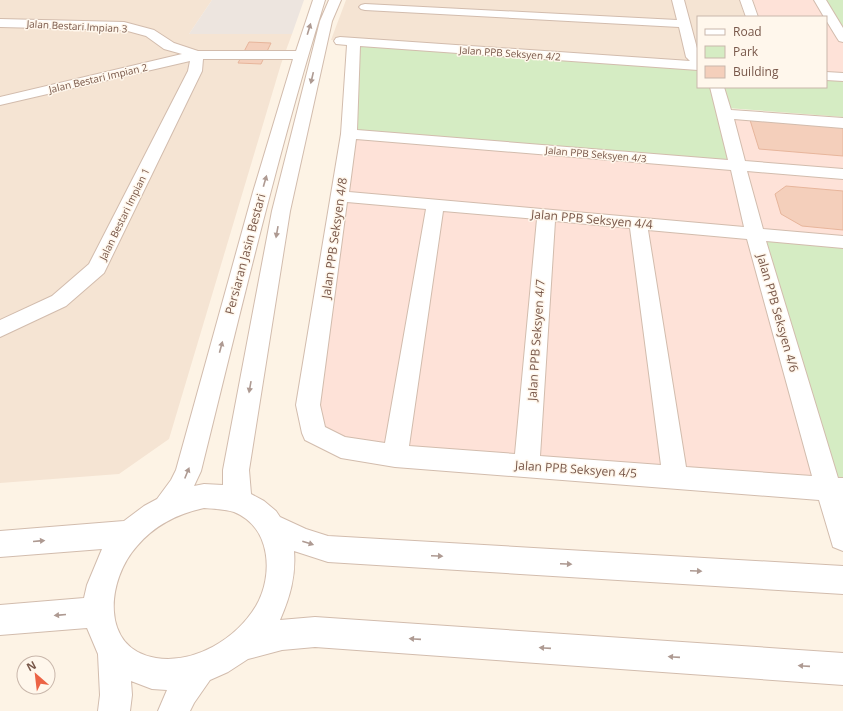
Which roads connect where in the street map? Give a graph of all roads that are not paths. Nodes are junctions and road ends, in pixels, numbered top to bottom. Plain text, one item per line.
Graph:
1 (319, 0) edge
2 (335, 0) edge
3 (678, 0) edge
4 (746, 0) edge
5 (820, 0) edge
6 (365, 7) dead end
7 (752, 16) edge
8 (0, 23) edge
9 (684, 24) junction
10 (843, 38) edge
11 (322, 39) junction
12 (354, 42) junction
13 (197, 55) junction
14 (301, 55) junction
15 (697, 62) edge
16 (697, 66) edge
17 (827, 76) edge
18 (843, 77) edge
19 (717, 88) edge
20 (0, 101) edge
21 (725, 114) junction
22 (843, 123) edge
23 (348, 134) junction
24 (737, 165) junction
25 (843, 174) edge
26 (340, 196) junction
27 (434, 205) junction
28 (546, 215) junction
29 (638, 224) junction
30 (755, 234) junction
31 (843, 242) edge
32 (0, 329) edge
33 (314, 433) joint
34 (395, 456) junction
35 (527, 466) junction
36 (675, 476) junction
37 (836, 489) edge
38 (239, 500) junction
39 (167, 506) junction
40 (272, 527) junction
41 (130, 534) junction
42 (843, 538) edge
43 (0, 544) edge
44 (843, 580) edge
45 (99, 612) junction
46 (0, 620) edge
47 (242, 645) junction
48 (113, 651) junction
49 (843, 669) edge
50 (199, 670) junction
51 (114, 711) edge
52 (174, 711) edge

14 -> 1 street, Persiaran Jasin Bestari
2 - 11 street, Persiaran Jasin Bestari
3 - 9 street
4 - 7 street
5 - 10 street
6 - 9 street
8 - 13 street, Jalan Bestari Impian 3
9 - 15 street
11 - 12 street, Jalan PPB Seksyen 4/2
11 -> 38 street, Persiaran Jasin Bestari
12 - 16 street, Jalan PPB Seksyen 4/2
12 - 23 street, Jalan PPB Seksyen 4/8
13 - 14 street
13 - 20 street, Jalan Bestari Impian 2
13 - 32 street, Jalan Bestari Impian 1
39 -> 14 street, Persiaran Jasin Bestari
17 - 18 street
19 - 21 street, Jalan PPB Seksyen 4/6
21 - 22 street
21 - 24 street, Jalan PPB Seksyen 4/6
23 - 24 street, Jalan PPB Seksyen 4/3
23 - 26 street, Jalan PPB Seksyen 4/8
24 - 25 street, Jalan PPB Seksyen 4/3
24 - 30 street, Jalan PPB Seksyen 4/6
26 - 27 street, Jalan PPB Seksyen 4/4
26 - 33 street, Jalan PPB Seksyen 4/8
27 - 28 street, Jalan PPB Seksyen 4/4
27 - 34 street
28 - 29 street, Jalan PPB Seksyen 4/4
28 - 35 street, Jalan PPB Seksyen 4/7
29 - 30 street, Jalan PPB Seksyen 4/4
29 - 36 street
30 - 31 street, Jalan PPB Seksyen 4/4
30 - 37 street, Jalan PPB Seksyen 4/6
33 - 34 street, Jalan PPB Seksyen 4/5
34 - 35 street, Jalan PPB Seksyen 4/5
35 - 36 street, Jalan PPB Seksyen 4/5
36 - 37 street, Jalan PPB Seksyen 4/5
37 - 42 street, Jalan PPB Seksyen 4/6
38 - 39 street
38 - 40 street
39 - 41 street
40 -> 44 street
40 - 47 street
43 -> 41 street
41 - 45 street
45 -> 46 street
45 - 48 street
49 -> 47 street
47 - 50 street
48 - 50 street
48 - 51 street
50 - 52 street

